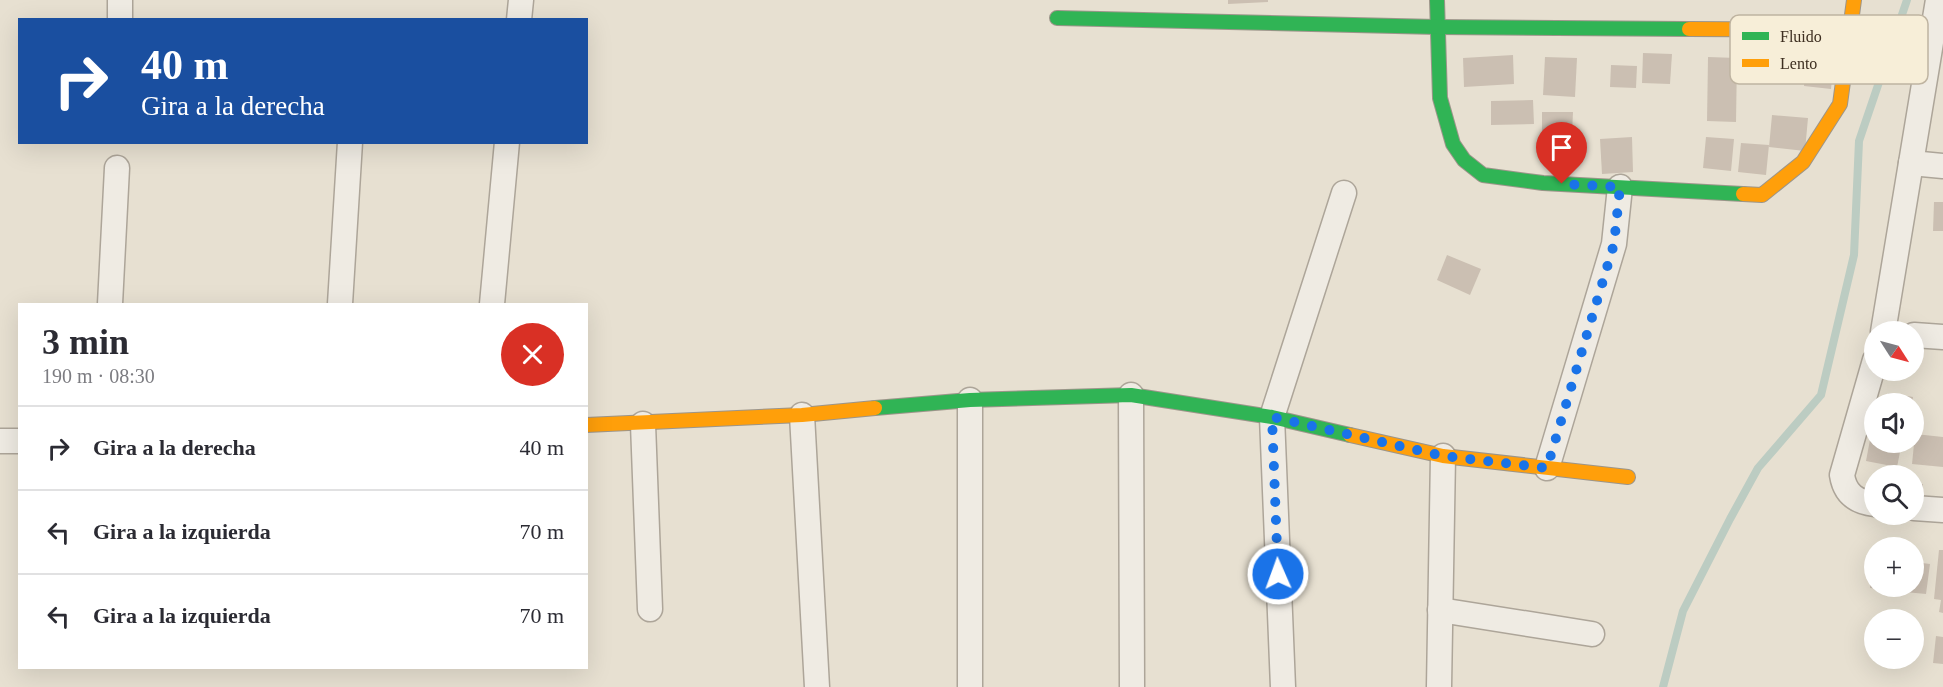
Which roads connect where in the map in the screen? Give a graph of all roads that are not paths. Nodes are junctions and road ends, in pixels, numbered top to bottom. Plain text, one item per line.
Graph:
1 (120, 0) edge
2 (521, 0) edge
3 (1437, 0) edge
4 (1854, 0) edge
5 (1939, 11) edge
6 (1853, 15) edge
7 (120, 18) edge
8 (519, 18) edge
9 (1057, 18) dead end
10 (1437, 27) junction
11 (1730, 29) edge
12 (1928, 71) edge
13 (1843, 84) edge
14 (1926, 84) edge
15 (350, 144) edge
16 (507, 144) edge
17 (1911, 163) junction
18 (1943, 166) edge
19 (117, 168) dead end
20 (1620, 187) junction
21 (1344, 193) dead end
22 (110, 303) edge
23 (340, 303) edge
24 (492, 303) edge
25 (1885, 321) edge
26 (1924, 336) edge
27 (1943, 337) edge
28 (1869, 381) edge
29 (1131, 395) junction
30 (970, 400) junction
31 (802, 415) junction
32 (1272, 417) junction
33 (643, 424) junction
34 (588, 425) edge
35 (0, 441) edge
36 (18, 441) edge
37 (1443, 456) junction
38 (1547, 468) junction
39 (1628, 477) dead end
40 (1864, 501) edge
41 (1924, 509) edge
42 (1943, 510) edge
43 (650, 609) dead end
44 (1440, 610) junction
45 (1592, 634) dead end
46 (817, 687) edge
47 (970, 687) edge
48 (1132, 687) edge
49 (1283, 687) edge
50 (1439, 687) edge

1 - 7 street
2 - 8 street
3 - 10 street
4 - 6 street
5 - 12 street
9 - 10 street
10 - 11 street
10 - 20 street
13 - 20 street
14 - 17 street
15 - 23 street
16 - 24 street
17 - 18 street
17 - 25 street
19 - 22 street
20 - 38 street
21 - 32 street
26 - 27 street
28 - 40 street
29 - 30 street
29 - 32 street
29 - 48 street
30 - 31 street
30 - 47 street
31 - 33 street
31 - 46 street
32 - 37 street
32 - 49 street
33 - 34 street
33 - 43 street
35 - 36 street
37 - 38 street
37 - 44 street
38 - 39 street
41 - 42 street
44 - 45 street
44 - 50 street

